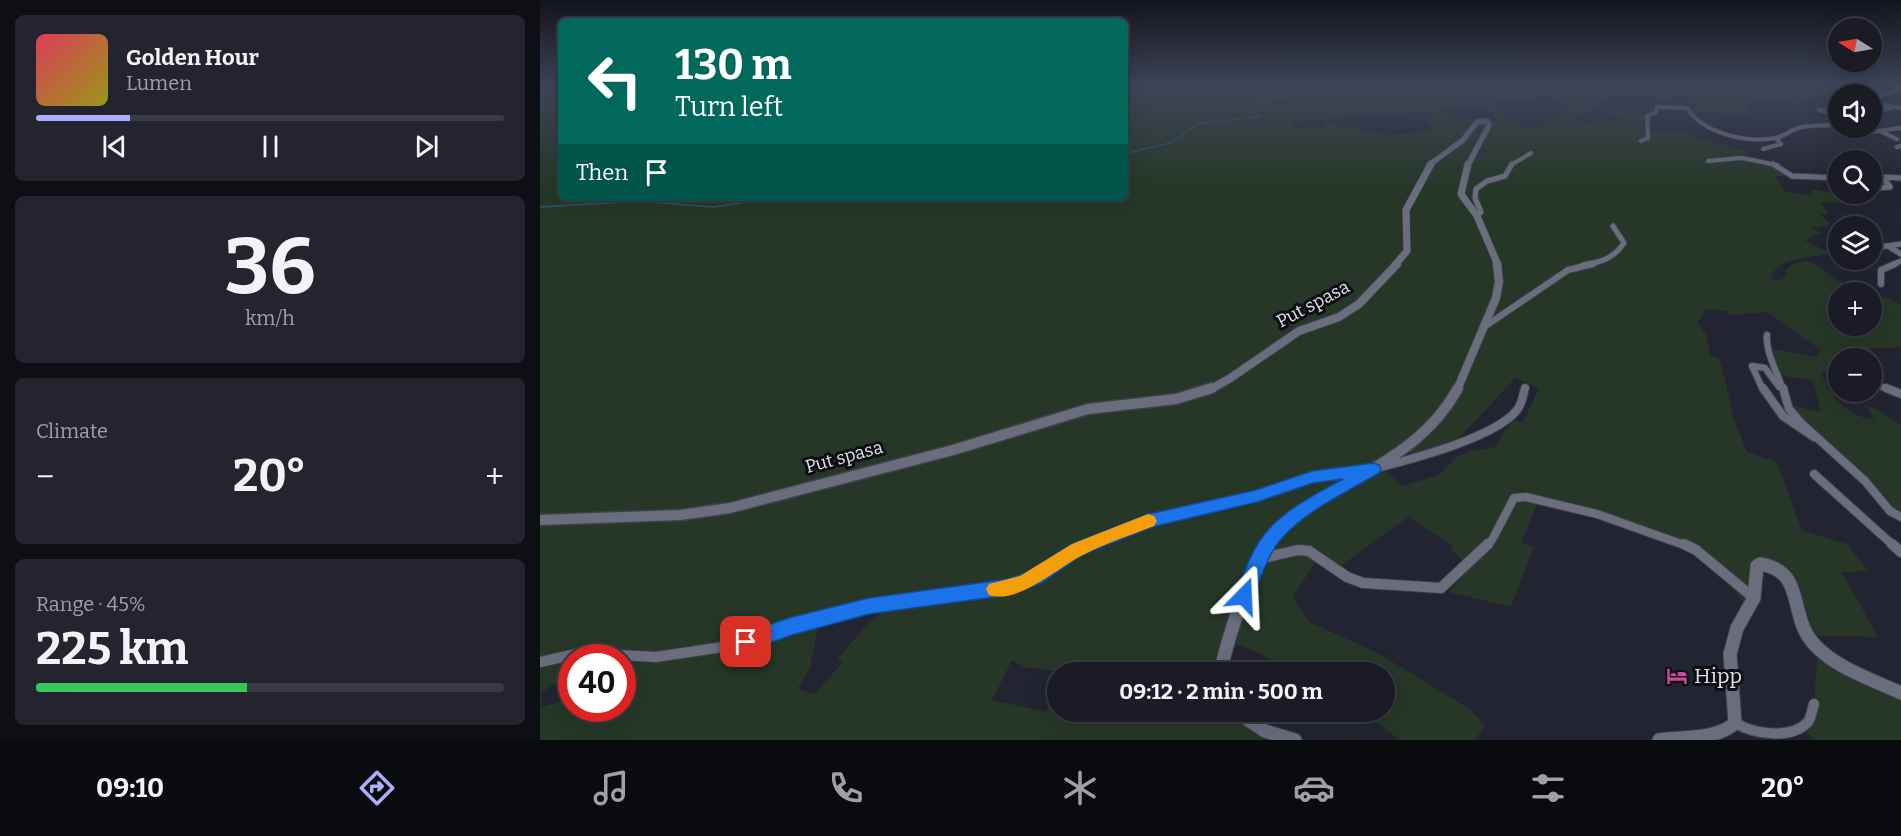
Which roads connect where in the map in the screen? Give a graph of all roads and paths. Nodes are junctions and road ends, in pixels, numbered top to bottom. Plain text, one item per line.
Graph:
1 (1646, 120) edge
2 (1693, 120) edge
3 (1828, 124) edge
4 (1901, 128) edge
5 (1882, 131) edge
6 (1882, 132) edge
7 (1776, 138) junction
8 (1897, 139) dead end
9 (1641, 141) dead end
10 (1763, 149) dead end
11 (1532, 153) dead end
12 (1708, 161) dead end
13 (1828, 177) edge
14 (1883, 177) joint
15 (1901, 178) edge
16 (1882, 188) edge
17 (1477, 215) junction
18 (1613, 226) dead end
19 (1901, 244) edge
20 (1886, 246) junction
21 (1882, 247) edge
22 (1901, 254) edge
23 (1901, 261) edge
24 (1881, 282) edge
25 (1485, 327) junction
26 (1767, 335) dead end
27 (1882, 387) edge
28 (1525, 388) dead end
29 (1782, 392) junction
30 (1901, 394) edge
31 (1819, 440) junction
32 (1374, 469) junction
33 (1814, 474) dead end
34 (1901, 518) edge
35 (540, 520) edge
36 (1901, 552) edge
37 (1258, 560) junction
38 (1754, 598) junction
39 (540, 662) edge
40 (1222, 662) edge
41 (1901, 693) edge
42 (1814, 704) dead end
43 (1252, 722) edge
44 (1735, 723) junction
45 (1778, 739) edge
46 (1295, 740) edge
47 (1659, 740) edge

1 - 9 street
2 - 7 street
3 - 7 street
4 - 5 street
6 - 8 street
7 - 10 street
11 - 17 street
12 - 13 street
14 - 15 street
14 - 16 street
17 - 25 street, Put spasa
17 - 35 street, Put spasa
18 - 25 street
19 - 20 street
20 - 21 street
20 - 22 street
23 - 24 street
25 - 32 street, Put spasa
26 - 29 street
27 - 30 street
28 - 32 street
29 - 31 street
29 - 31 street
31 - 34 street
32 - 37 street, Put spasa
32 - 39 street
33 - 36 street
37 - 38 street
37 - 40 street, Put spasa
38 - 41 street
38 - 44 street
42 - 45 street
43 - 46 street
44 - 45 street
44 - 47 street

